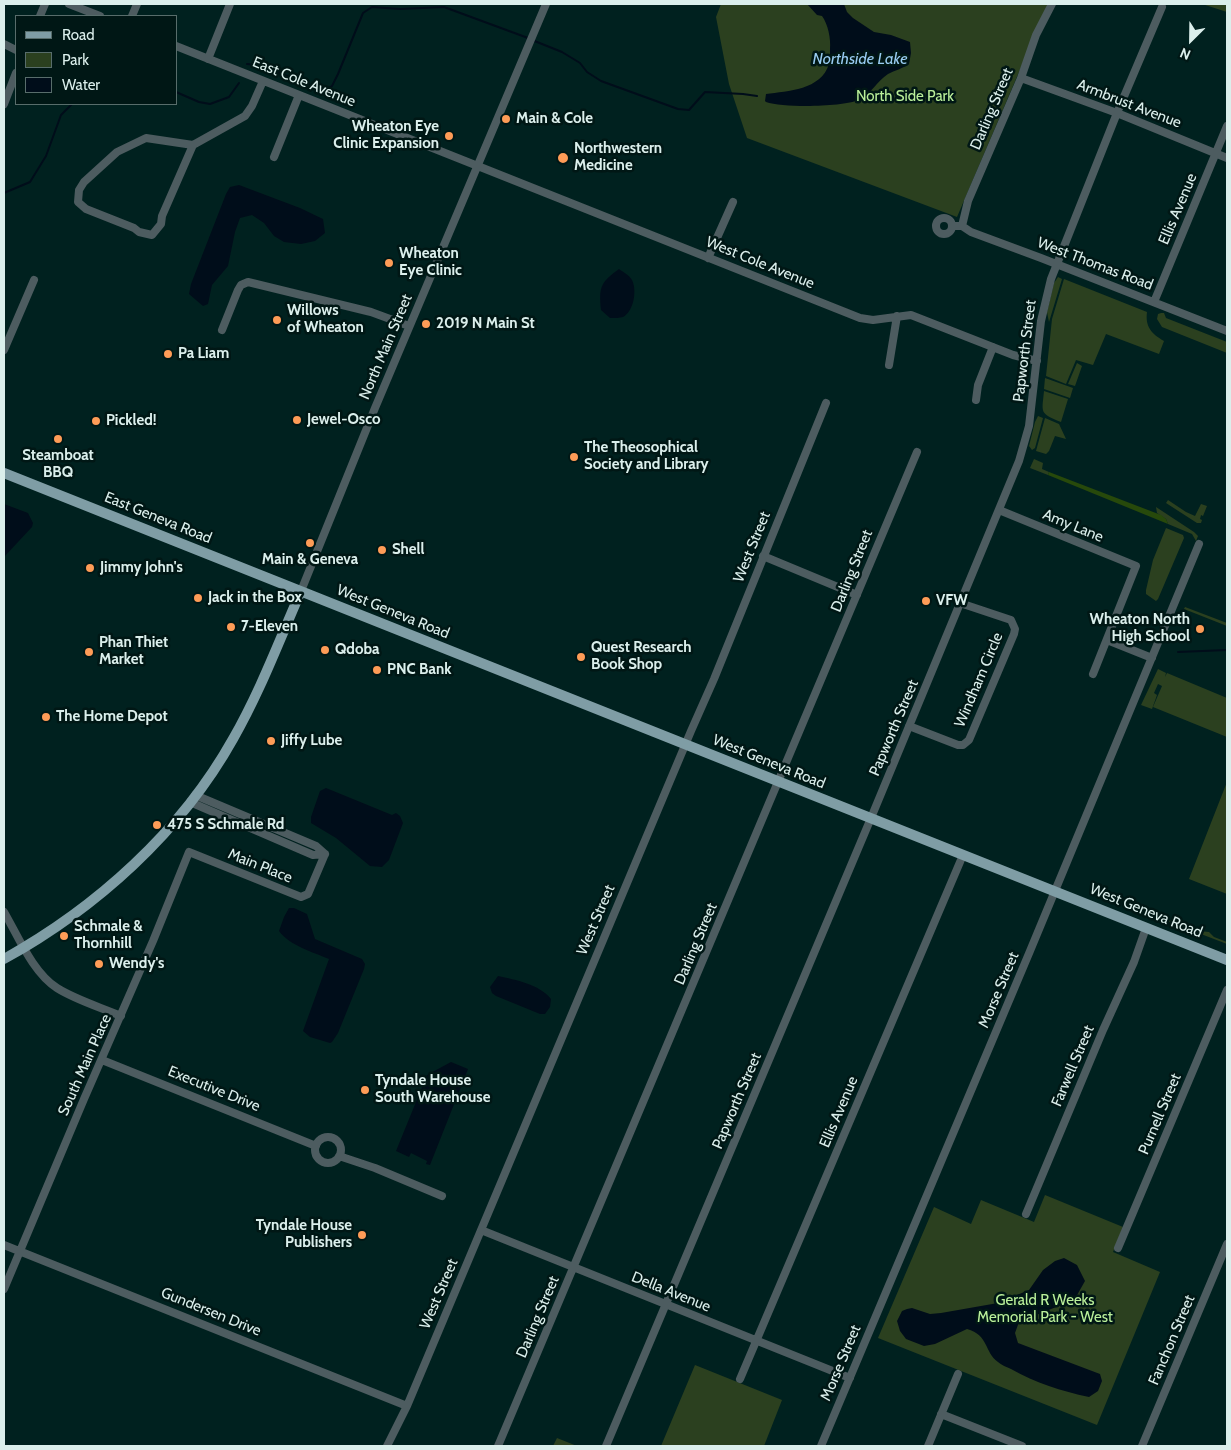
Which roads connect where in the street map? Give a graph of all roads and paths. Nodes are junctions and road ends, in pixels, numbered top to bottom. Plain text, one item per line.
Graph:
1 (69, 4) edge
2 (230, 4) edge
3 (546, 4) edge
4 (1052, 4) edge
5 (1162, 7) dead end
6 (97, 15) edge
7 (178, 47) edge
8 (208, 59) junction
9 (15, 76) edge
10 (1021, 78) junction
11 (263, 81) junction
12 (299, 95) junction
13 (4, 104) edge
14 (1117, 113) junction
15 (1227, 126) edge
16 (193, 145) junction
17 (1216, 153) junction
18 (274, 158) dead end
19 (1227, 158) edge
20 (477, 166) junction
21 (733, 202) dead end
22 (952, 226) dead end
23 (962, 226) junction
24 (708, 258) junction
25 (1056, 264) junction
26 (34, 280) dead end
27 (1154, 302) junction
28 (897, 316) junction
29 (410, 326) junction
30 (222, 330) dead end
31 (1227, 331) edge
32 (993, 347) junction
33 (4, 350) edge
34 (1037, 361) junction
35 (889, 365) dead end
36 (976, 400) dead end
37 (826, 403) dead end
38 (917, 452) dead end
39 (4, 473) edge
40 (999, 510) junction
41 (1199, 544) dead end
42 (763, 556) junction
43 (300, 591) junction
44 (857, 596) junction
45 (960, 603) junction
46 (1107, 640) junction
47 (1152, 658) junction
48 (1093, 674) dead end
49 (909, 726) junction
50 (685, 745) junction
51 (779, 782) junction
52 (192, 799) junction
53 (871, 818) junction
54 (189, 852) joint
55 (963, 855) junction
56 (1055, 891) junction
57 (4, 912) edge
58 (1146, 928) junction
59 (24, 948) junction
60 (4, 959) edge
61 (1227, 960) edge
62 (1227, 990) edge
63 (121, 1016) junction
64 (102, 1060) junction
65 (316, 1146) junction
66 (339, 1156) junction
67 (442, 1196) dead end
68 (1026, 1214) dead end
69 (481, 1230) junction
70 (4, 1245) edge
71 (1118, 1248) dead end
72 (1226, 1248) edge
73 (19, 1252) junction
74 (574, 1267) junction
75 (4, 1289) edge
76 (666, 1305) junction
77 (756, 1341) junction
78 (958, 1374) dead end
79 (850, 1378) junction
80 (740, 1379) dead end
81 (406, 1406) junction
82 (941, 1414) junction
83 (387, 1446) edge
84 (498, 1446) edge
85 (606, 1446) edge
86 (821, 1446) edge
87 (928, 1446) edge
88 (1022, 1446) edge
89 (1142, 1446) edge

1 - 6 street
2 - 8 street
3 - 20 street, North Main Street
4 - 10 street, Darling Street
5 - 14 street, Papworth Street
7 - 8 street, East Cole Avenue
8 - 11 street, East Cole Avenue
9 - 13 street
10 - 14 street, Armbrust Avenue
10 - 23 street, Darling Street
11 - 12 street, East Cole Avenue
11 - 16 street
12 - 18 street
12 - 20 street, East Cole Avenue
14 - 17 street, Armbrust Avenue
14 - 25 street, Papworth Street
15 - 17 street, Ellis Avenue
16 - 16 street
17 - 19 street, Armbrust Avenue
17 - 27 street, Ellis Avenue
20 - 24 street, West Cole Avenue
20 - 29 street, North Main Street
21 - 24 street
22 - 23 street, West Thomas Road
23 - 25 street, West Thomas Road
24 - 28 street, West Cole Avenue
25 - 27 street, West Thomas Road
25 - 34 street, Papworth Street
26 - 33 street
27 - 31 street, West Thomas Road
28 - 32 street, West Cole Avenue
28 - 35 street
29 - 30 street
29 - 43 street, North Main Street
32 - 34 street, West Cole Avenue
32 - 36 street
34 - 40 street, Papworth Street
37 - 42 street, West Street
38 - 44 street, Darling Street
39 - 43 main road, East Geneva Road
40 - 45 street, Papworth Street
40 - 46 street, Amy Lane
41 - 47 street, Morse Street
42 - 44 street
42 - 50 street, West Street
43 - 50 main road, West Geneva Road
43 - 52 main road
44 - 51 street, Darling Street
45 - 49 street, Papworth Street
45 - 49 street, Windham Circle
46 - 47 street
46 - 48 street
47 - 56 street, Morse Street
49 - 53 street, Papworth Street
50 - 51 main road, West Geneva Road
50 - 69 street, West Street
51 - 53 main road, West Geneva Road
51 - 74 street, Darling Street
52 - 54 street, Main Place
52 - 59 main road
53 - 55 main road, West Geneva Road
53 - 76 street, Papworth Street
54 - 63 street, South Main Place
55 - 56 main road, West Geneva Road
55 - 77 street, Ellis Avenue
56 - 58 main road, West Geneva Road
56 - 79 street, Morse Street
57 - 59 street
58 - 61 main road, West Geneva Road
58 - 68 street, Farwell Street
59 - 60 main road
59 - 63 street
62 - 71 street, Purnell Street
63 - 64 street, South Main Place
64 - 65 street, Executive Drive
64 - 73 street, South Main Place
65 - 66 street, Executive Drive
65 - 66 street
66 - 67 street, Executive Drive
69 - 74 street, Della Avenue
69 - 81 street, West Street
70 - 73 street, Gundersen Drive
72 - 89 street, Fanchon Street
73 - 75 street, South Main Place
73 - 81 street, Gundersen Drive
74 - 76 street, Della Avenue
74 - 84 street, Darling Street
76 - 77 street, Della Avenue
76 - 85 street, Papworth Street
77 - 79 street, Della Avenue
77 - 80 street, Ellis Avenue
78 - 82 street
79 - 86 street, Morse Street
81 - 83 street, West Street
82 - 87 street
82 - 88 street

